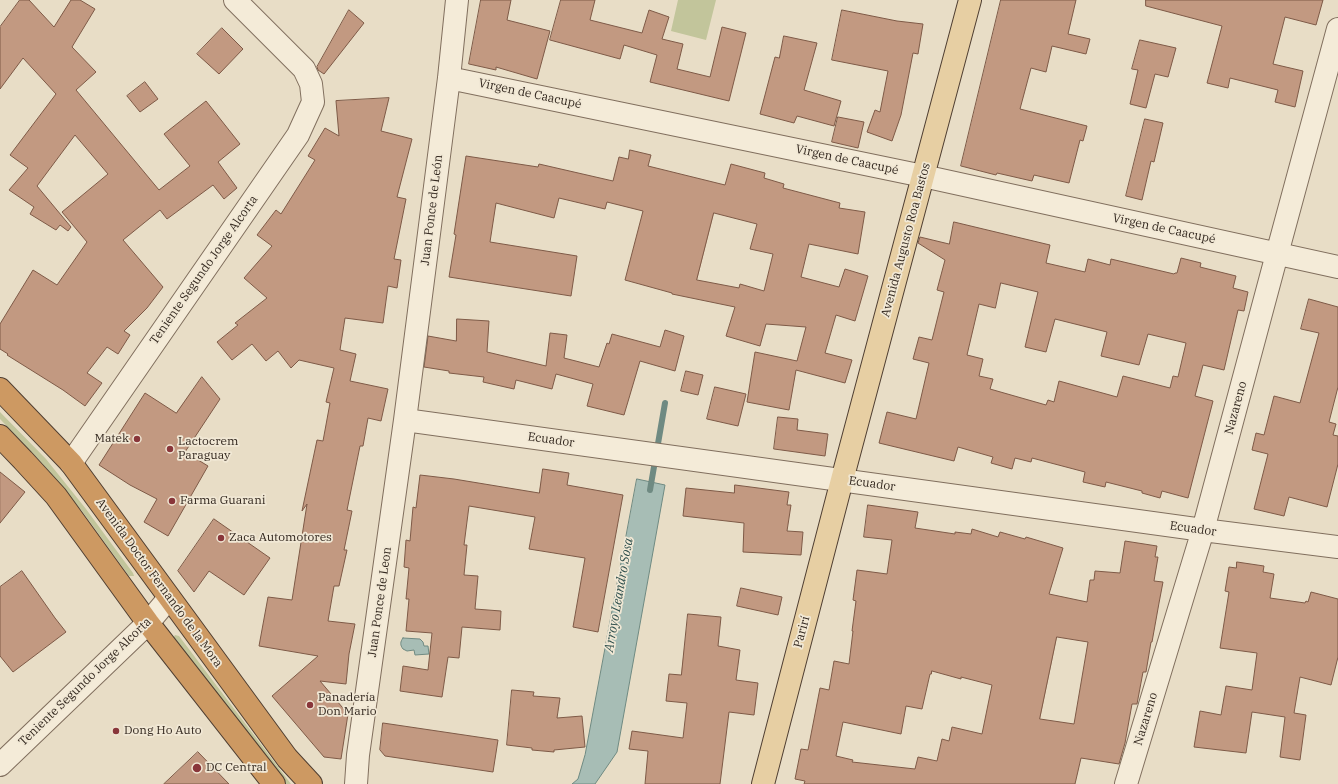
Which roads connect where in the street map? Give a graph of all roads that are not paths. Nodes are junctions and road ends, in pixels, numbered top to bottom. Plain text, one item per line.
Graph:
1 (235, 0) edge
2 (457, 0) edge
3 (970, 0) edge
4 (1338, 29) edge
5 (450, 78) junction
6 (923, 176) junction
7 (1276, 254) junction
8 (1338, 267) edge
9 (0, 389) edge
10 (405, 420) junction
11 (0, 436) edge
12 (71, 463) junction
13 (842, 480) junction
14 (1203, 530) junction
15 (1338, 548) edge
16 (169, 598) junction
17 (148, 622) junction
18 (0, 765) edge
19 (274, 784) edge
20 (311, 784) edge
21 (356, 784) edge
22 (763, 784) edge
23 (1126, 784) edge

1 - 12 street, Teniente Segundo Jorge Alcorta
2 - 5 street, Juan Ponce de León
3 - 6 main road, Avenida Augusto Roa Bastos
4 - 7 street, Nazareno
5 - 6 street, Virgen de Caacupé
5 - 10 street, Juan Ponce de León
6 - 7 street, Virgen de Caacupé
6 - 13 main road, Avenida Augusto Roa Bastos
7 - 8 street, Virgen de Caacupé
7 - 14 street, Nazareno
9 - 12 highway, Avenida Doctor Fernando de la Mora
10 - 13 street, Ecuador
10 - 21 street, Juan Ponce de Leon
11 - 17 highway
12 - 16 highway, Avenida Doctor Fernando de la Mora
13 - 14 street, Ecuador
13 - 22 main road, Parirí
14 - 15 street, Ecuador
14 - 23 street, Nazareno
16 - 17 street, Teniente Segundo Jorge Alcorta
16 - 20 highway, Avenida Doctor Fernando de la Mora
17 - 18 street, Teniente Segundo Jorge Alcorta
17 - 19 highway

